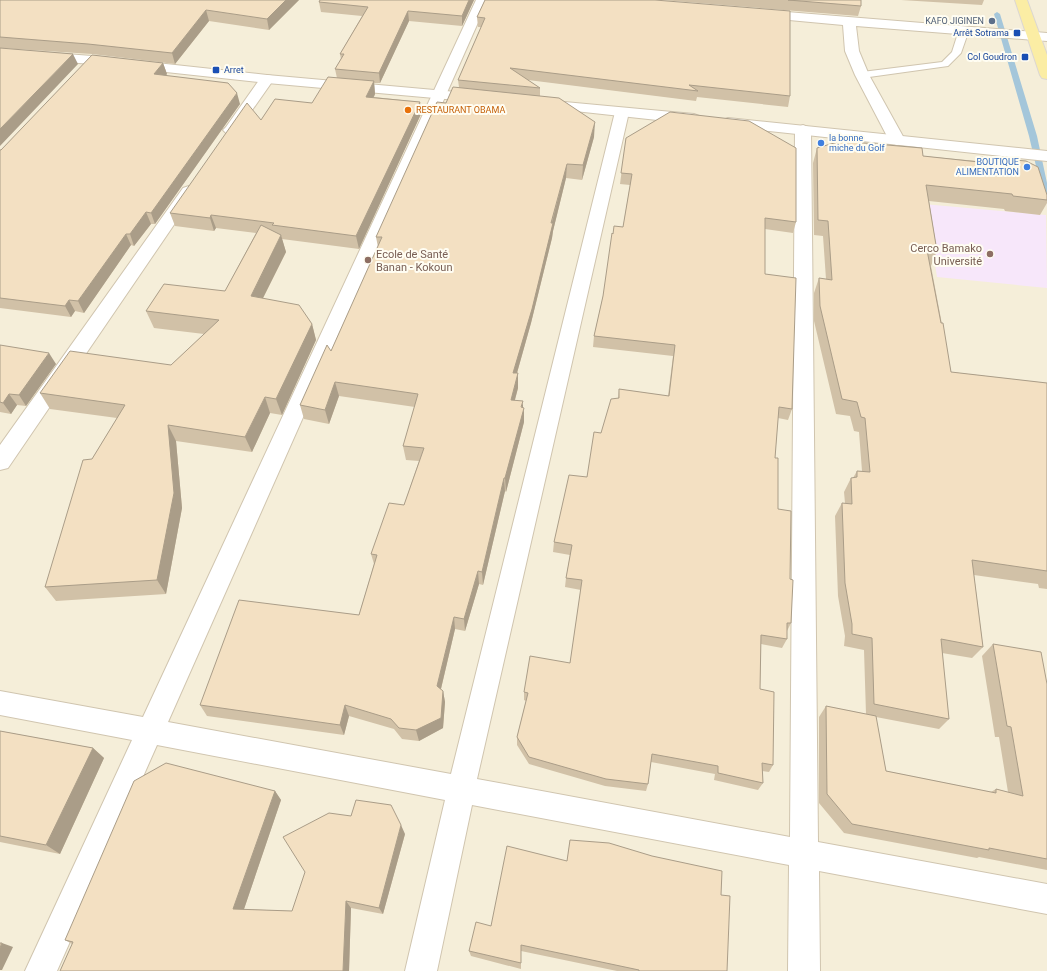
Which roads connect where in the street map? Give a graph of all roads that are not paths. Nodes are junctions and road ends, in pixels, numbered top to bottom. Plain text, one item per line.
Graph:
1 (482, 0) edge
2 (1021, 0) edge
3 (746, 12) edge
4 (848, 21) junction
5 (964, 30) junction
6 (1040, 36) edge
7 (0, 53) edge
8 (92, 60) junction
9 (81, 72) edge
10 (862, 75) junction
11 (1047, 75) edge
12 (267, 79) junction
13 (439, 94) junction
14 (495, 99) edge
15 (527, 102) edge
16 (622, 112) junction
17 (803, 130) junction
18 (897, 140) junction
19 (222, 144) edge
20 (1047, 156) edge
21 (199, 176) edge
22 (0, 462) edge
23 (0, 703) edge
24 (149, 731) junction
25 (460, 789) junction
26 (804, 853) junction
27 (1047, 899) edge
28 (41, 971) edge
29 (421, 971) edge
30 (804, 971) edge

1 - 13 street
2 - 6 main road
3 - 4 street
4 - 5 street
4 - 10 street
5 - 6 street
5 - 10 lane
6 - 11 main road
7 - 8 street
8 - 9 street
8 - 12 street
10 - 18 street
12 - 13 street
12 - 19 street
13 - 14 street
13 - 24 street
15 - 16 street
16 - 17 street
16 - 25 street
17 - 18 street
17 - 26 street
18 - 20 street
21 - 22 street
23 - 24 street
24 - 25 street
24 - 28 street
25 - 26 street
25 - 29 street
26 - 27 street
26 - 30 street

